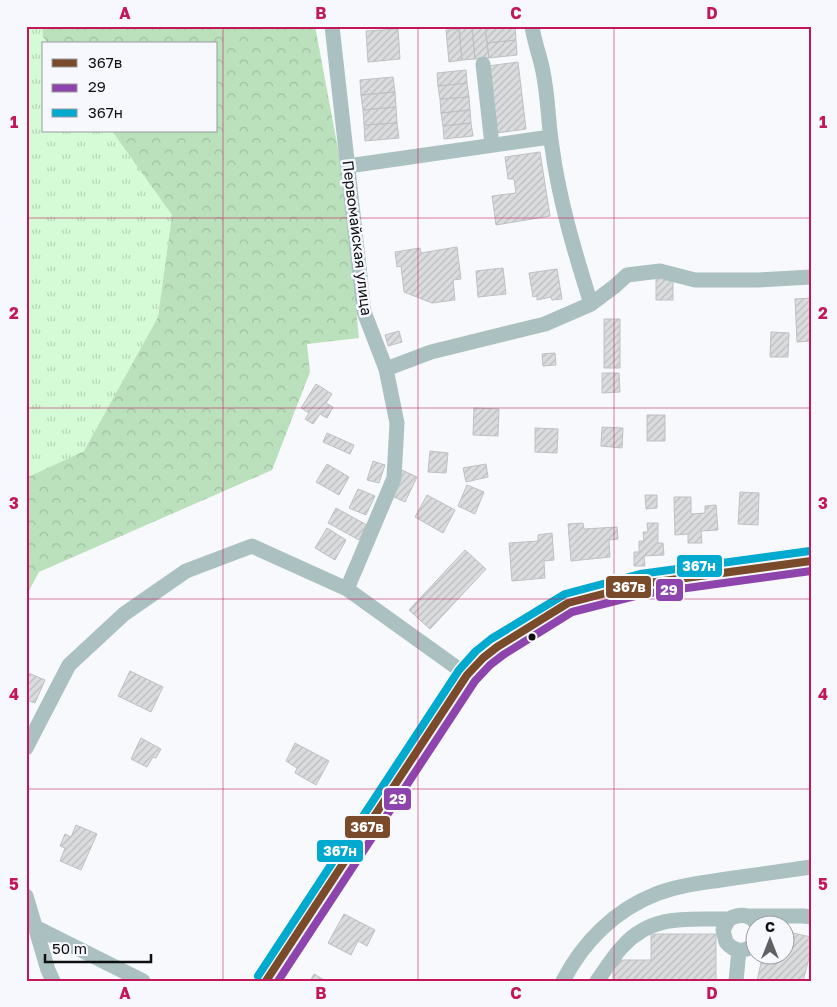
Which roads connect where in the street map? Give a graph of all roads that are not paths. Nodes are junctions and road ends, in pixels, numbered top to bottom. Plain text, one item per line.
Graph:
1 (332, 26) edge
2 (532, 26) edge
3 (483, 64) dead end
4 (550, 137) junction
5 (492, 145) junction
6 (348, 166) junction
7 (811, 277) edge
8 (591, 304) junction
9 (386, 369) junction
10 (811, 561) edge
11 (346, 589) junction
12 (467, 675) junction
13 (26, 748) edge
14 (811, 867) edge
15 (26, 896) edge
16 (744, 916) edge
17 (794, 917) edge
18 (811, 917) edge
19 (729, 919) junction
20 (35, 927) junction
21 (739, 950) junction
22 (744, 950) edge
23 (53, 981) edge
24 (142, 981) edge
25 (266, 981) edge
26 (563, 981) edge
27 (597, 981) edge
28 (736, 981) edge

1 - 6 street, Первомайская улица
2 - 4 street
3 - 5 street
4 - 5 street
4 - 8 street
5 - 6 street
6 - 9 street, Первомайская улица
7 - 8 street
8 - 9 street
9 - 11 street, Первомайская улица
10 - 12 main road
11 - 12 street
11 - 13 street
12 - 25 main road
14 - 26 street
15 - 20 street
16 - 19 street
17 - 18 street
19 - 21 street
19 - 27 street
20 - 23 street
20 - 24 street
21 - 22 street
21 - 28 street

